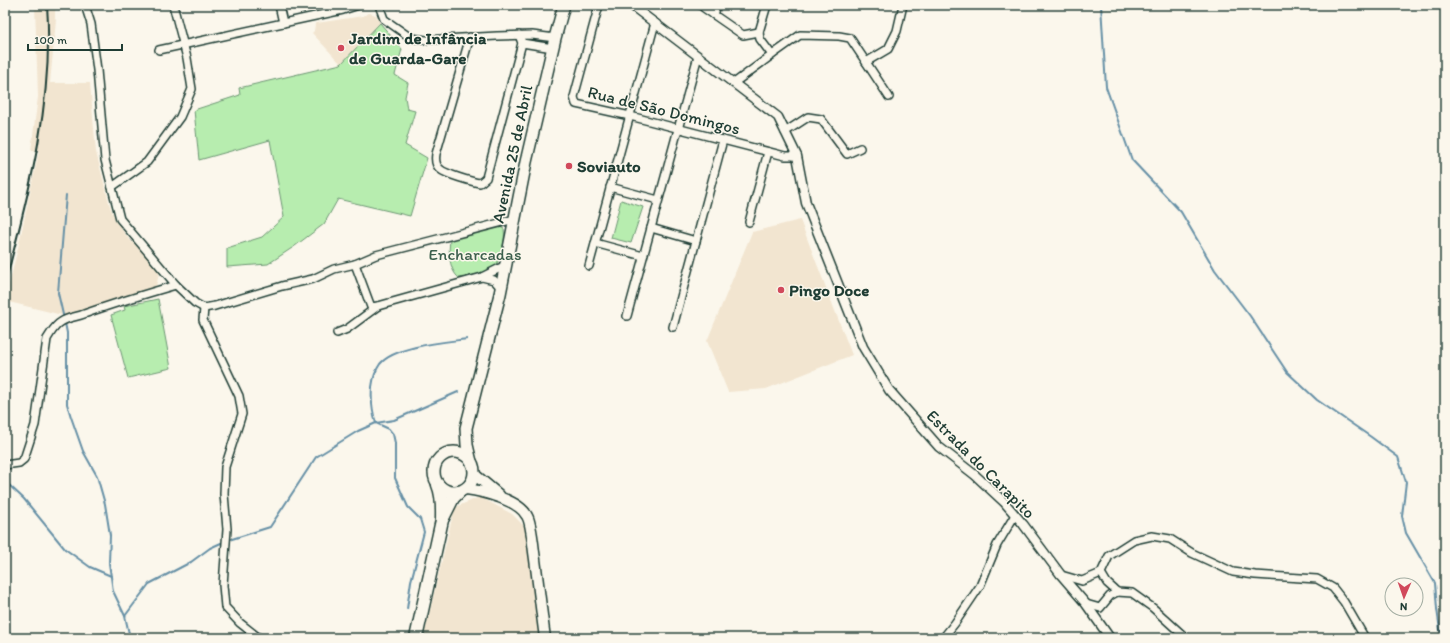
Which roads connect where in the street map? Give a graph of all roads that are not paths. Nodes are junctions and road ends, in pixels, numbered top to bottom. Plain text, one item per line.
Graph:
1 (85, 5) edge
2 (173, 5) edge
3 (279, 5) edge
4 (360, 5) edge
5 (379, 5) edge
6 (564, 5) edge
7 (599, 5) edge
8 (701, 5) edge
9 (717, 5) edge
10 (766, 5) edge
11 (903, 5) edge
12 (635, 6) edge
13 (714, 15) junction
14 (283, 23) junction
15 (655, 23) junction
16 (759, 32) junction
17 (519, 35) junction
18 (470, 37) junction
19 (522, 43) junction
20 (554, 43) junction
21 (184, 46) junction
22 (159, 50) dead end
23 (772, 55) junction
24 (698, 56) junction
25 (866, 62) junction
26 (734, 83) junction
27 (889, 97) dead end
28 (630, 116) junction
29 (678, 128) junction
30 (785, 132) junction
31 (723, 140) junction
32 (860, 148) dead end
33 (768, 152) junction
34 (797, 156) junction
35 (112, 187) junction
36 (610, 187) junction
37 (658, 200) junction
38 (515, 219) junction
39 (749, 222) dead end
40 (651, 228) junction
41 (696, 241) junction
42 (595, 244) junction
43 (643, 256) junction
44 (354, 264) junction
45 (506, 265) junction
46 (589, 266) dead end
47 (482, 277) junction
48 (176, 285) junction
49 (501, 288) junction
50 (378, 306) junction
51 (204, 308) junction
52 (627, 316) dead end
53 (672, 326) dead end
54 (337, 332) dead end
55 (466, 428) junction
56 (449, 453) junction
57 (471, 462) junction
58 (5, 465) edge
59 (474, 474) junction
60 (438, 485) junction
61 (462, 491) junction
62 (504, 499) junction
63 (1015, 515) junction
64 (442, 520) junction
65 (1101, 574) junction
66 (1061, 575) junction
67 (1082, 581) junction
68 (1116, 592) junction
69 (1078, 595) junction
70 (1086, 604) junction
71 (1100, 608) junction
72 (1100, 624) junction
73 (259, 638) edge
74 (416, 638) edge
75 (545, 638) edge
76 (943, 638) edge
77 (1110, 638) edge
78 (1186, 638) edge
79 (1365, 638) edge

1 - 35 street
2 - 21 street
3 - 14 street
4 - 14 street
5 - 18 street
6 - 20 highway, Avenida 25 de Abril
7 - 28 street, Rua de São Domingos
8 - 13 street
9 - 13 street
10 - 16 street
11 - 25 street
12 - 15 street, Estrada do Carapito
13 - 16 street
14 - 21 street
15 - 24 street, Estrada do Carapito
15 - 28 street
16 - 23 street
17 - 18 street
17 - 19 street
17 - 20 street
18 - 19 street
19 - 20 street
20 - 38 highway, Avenida 25 de Abril
21 - 22 street
21 - 35 street
23 - 25 street
23 - 26 street
24 - 26 street, Estrada do Carapito
24 - 29 street
25 - 27 street
26 - 30 street, Estrada do Carapito
28 - 29 street, Rua de São Domingos
28 - 36 street
29 - 31 street, Rua de São Domingos
29 - 37 street
30 - 32 street
30 - 34 street, Estrada do Carapito
31 - 33 street, Rua de São Domingos
31 - 41 street
33 - 34 street, Rua de São Domingos
33 - 39 street
34 - 63 street, Estrada do Carapito
35 - 48 street
36 - 37 street
36 - 42 street
37 - 40 street
38 - 44 street
38 - 45 highway, Avenida 25 de Abril
40 - 41 street
40 - 43 street
41 - 53 street
42 - 43 street
42 - 46 street
43 - 52 street
44 - 50 street
44 - 51 street
45 - 47 street
45 - 49 highway, Avenida 25 de Abril
47 - 49 street
47 - 50 street
48 - 51 street
48 - 58 street
49 - 55 highway, Avenida 25 de Abril
50 - 54 street
51 - 73 street
55 - 56 highway, Avenida 25 de Abril
55 - 57 highway, Avenida 25 de Abril
56 - 57 highway
56 - 60 highway, Avenida 25 de Abril
57 - 59 highway, Avenida 25 de Abril
59 - 61 highway
59 - 62 main road
60 - 61 highway
60 - 64 highway
61 - 62 main road
61 - 64 highway
62 - 75 main road
63 - 66 street, Estrada do Carapito
63 - 76 street
64 - 74 highway
65 - 67 street
65 - 68 street
65 - 79 street
66 - 67 street
66 - 69 street, Estrada do Carapito
67 - 69 street
68 - 71 street
68 - 78 street
69 - 70 street, Estrada do Carapito
70 - 71 street
70 - 72 street, Estrada do Carapito
71 - 72 street
72 - 77 street, Estrada do Carapito

